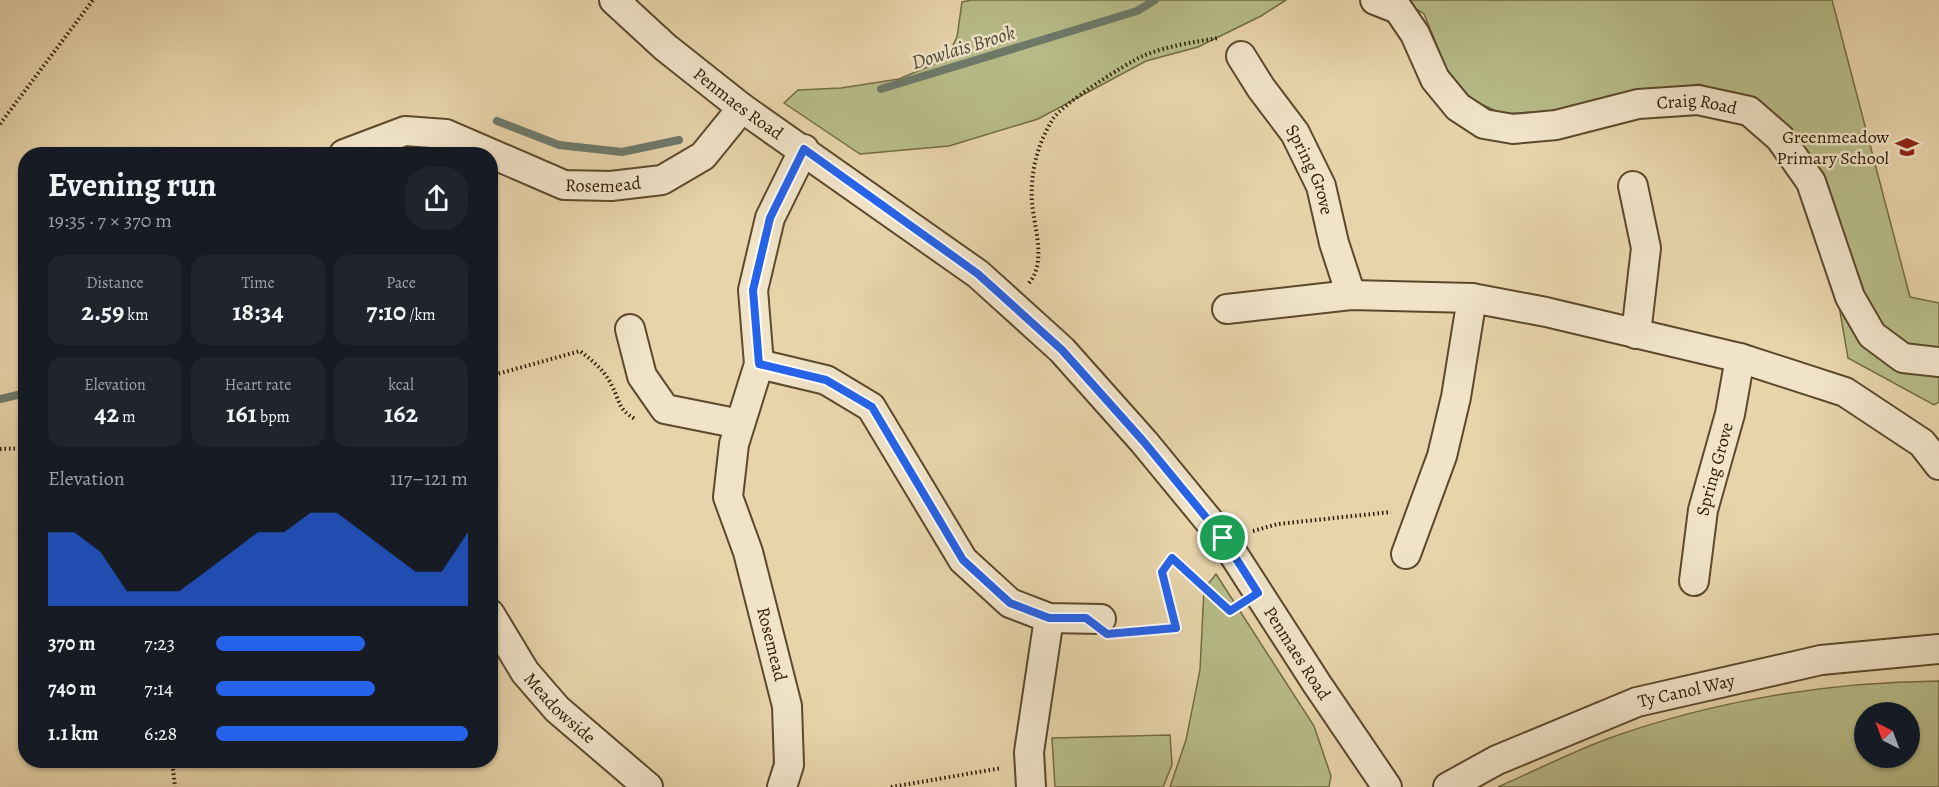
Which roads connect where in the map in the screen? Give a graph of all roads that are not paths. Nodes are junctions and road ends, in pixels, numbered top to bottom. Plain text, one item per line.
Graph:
1 (614, 0) edge
2 (1375, 0) edge
3 (1241, 56) road end
4 (742, 108) junction
5 (447, 144) edge
6 (363, 147) edge
7 (804, 149) junction
8 (498, 162) edge
9 (1633, 186) dead end
10 (1352, 295) junction
11 (1472, 298) junction
12 (1227, 309) dead end
13 (630, 329) dead end
14 (1635, 334) junction
15 (1740, 358) junction
16 (1939, 362) edge
17 (759, 364) junction
18 (740, 424) junction
19 (1931, 436) edge
20 (1939, 465) edge
21 (1406, 554) dead end
22 (1694, 581) dead end
23 (1049, 618) junction
24 (1093, 619) road end
25 (498, 627) edge
26 (1939, 649) edge
27 (1030, 776) edge
28 (648, 787) edge
29 (782, 787) edge
30 (1387, 787) edge
31 (1448, 787) edge

1 - 4 street, Penmaes Road
2 - 16 street, Craig Road
3 - 10 street, Spring Grove
4 - 7 street, Penmaes Road
4 - 8 street, Rosemead
5 - 6 street, Rosemead
7 - 17 street, Rosemead
7 - 30 street, Penmaes Road
9 - 14 street
10 - 11 street
10 - 12 street
11 - 14 street
11 - 21 street
13 - 18 street
14 - 15 street
15 - 19 street
15 - 22 street, Spring Grove
17 - 18 street, Rosemead
17 - 23 street
18 - 29 street, Rosemead
19 - 20 street
23 - 24 street
23 - 27 street
25 - 28 street, Meadowside
26 - 31 street, Ty Canol Way

